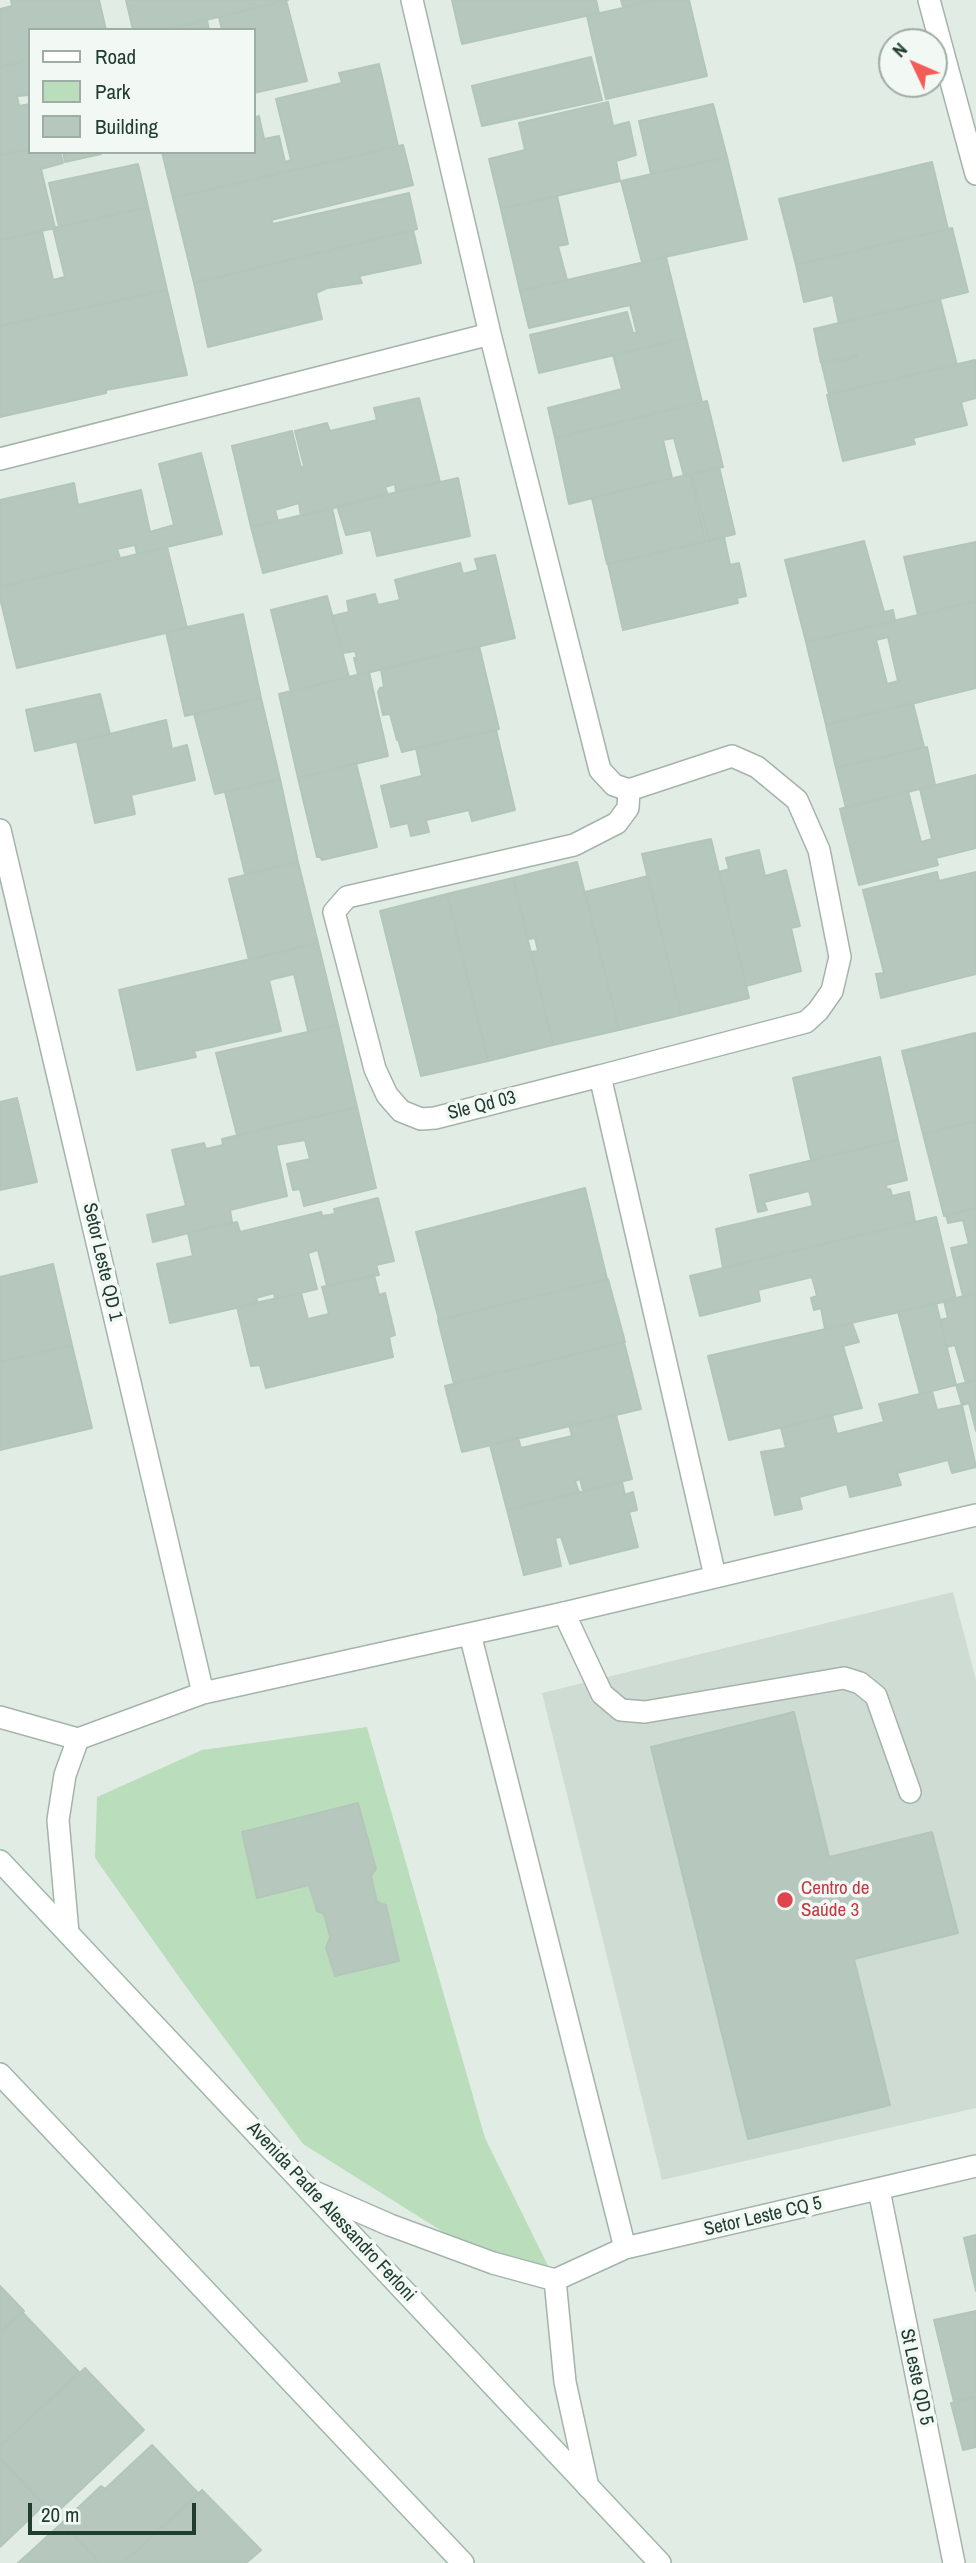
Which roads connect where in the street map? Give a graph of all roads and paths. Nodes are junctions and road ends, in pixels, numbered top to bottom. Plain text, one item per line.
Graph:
1 (412, 0) edge
2 (929, 0) edge
3 (976, 174) edge
4 (489, 334) junction
5 (0, 459) edge
6 (629, 790) junction
7 (0, 830) edge
8 (600, 1076) junction
9 (975, 1520) edge
10 (715, 1576) junction
11 (564, 1614) junction
12 (470, 1634) junction
13 (203, 1693) junction
14 (0, 1717) edge
15 (78, 1739) junction
16 (910, 1792) dead end
17 (0, 1861) edge
18 (68, 1933) junction
19 (0, 2074) edge
20 (976, 2166) edge
21 (878, 2190) junction
22 (312, 2192) junction
23 (625, 2248) junction
24 (555, 2280) junction
25 (588, 2487) junction
26 (463, 2563) edge
27 (660, 2563) edge
28 (954, 2563) edge

1 - 4 street
2 - 3 street
4 - 5 street
4 - 6 street
6 - 8 street
6 - 8 street, Sle Qd 03
7 - 13 street, Setor Leste QD 1
8 - 10 street
9 - 10 street
10 - 11 street
11 - 12 street
11 - 16 street
12 - 13 street
12 - 23 street
13 - 15 street
14 - 15 street
15 - 18 street
17 - 18 street, Avenida Padre Alessandro Ferloni
18 - 22 street, Avenida Padre Alessandro Ferloni
19 - 26 street
20 - 21 street, Setor Leste CQ 5
21 - 23 street, Setor Leste CQ 5
21 - 28 street, St Leste QD 5
22 - 24 street
22 - 25 street, Avenida Padre Alessandro Ferloni
23 - 24 street, Setor Leste CQ 5
24 - 25 street
25 - 27 street, Avenida Padre Alessandro Ferloni

